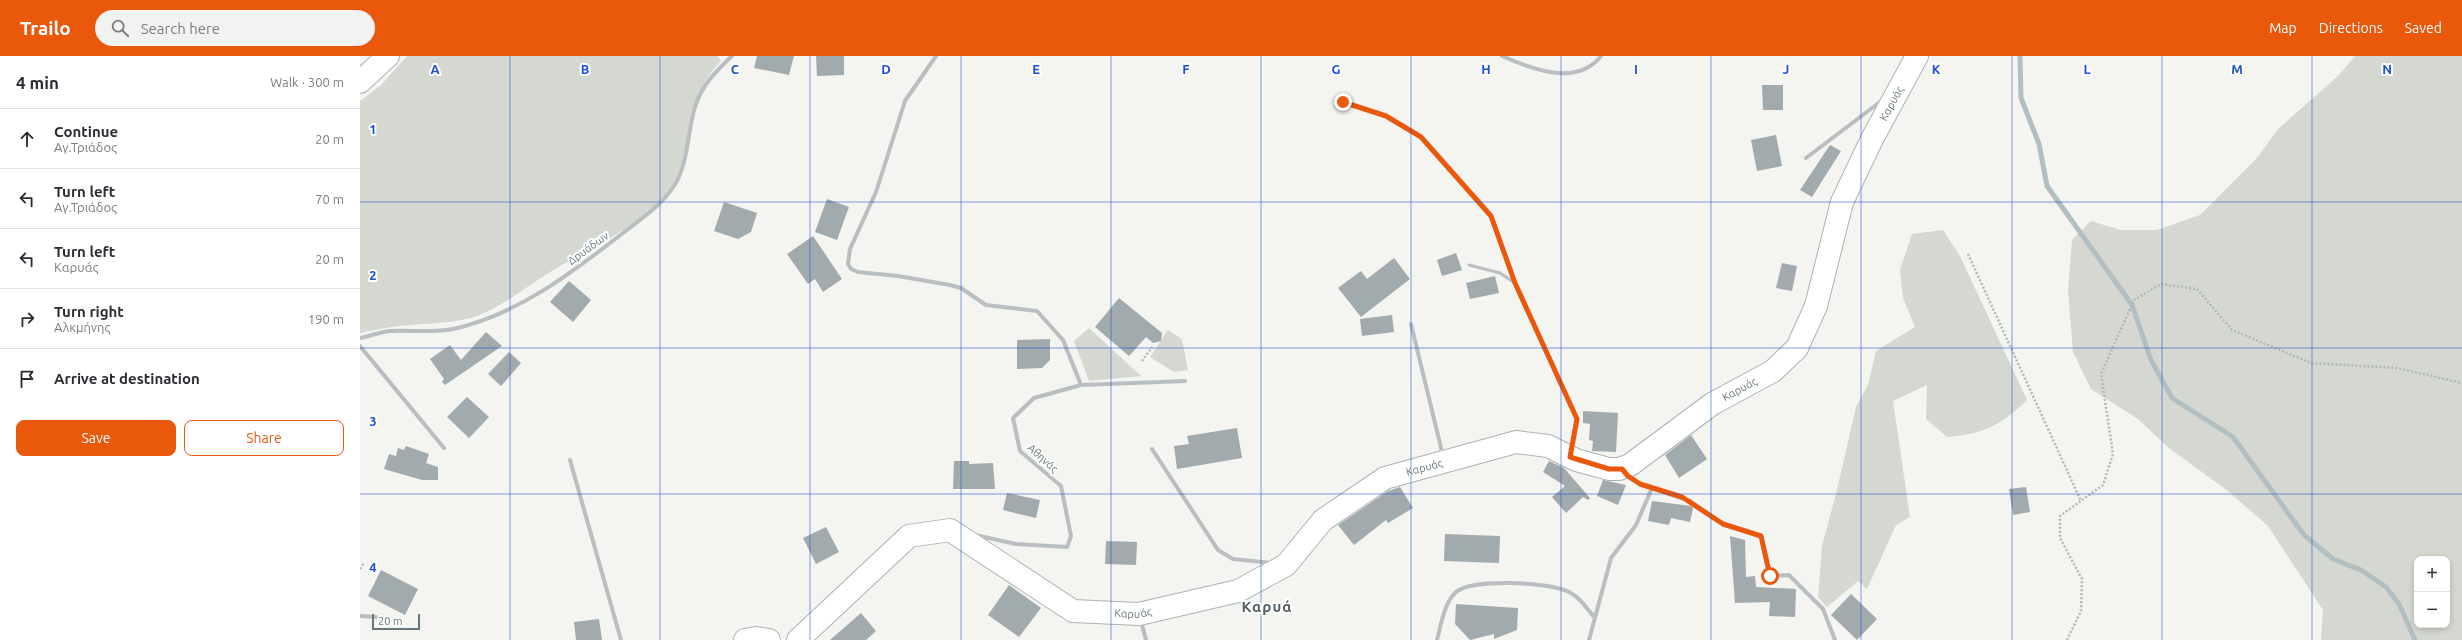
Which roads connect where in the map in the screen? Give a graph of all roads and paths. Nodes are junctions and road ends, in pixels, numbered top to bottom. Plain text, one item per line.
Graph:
1 (388, 56) edge
2 (732, 56) edge
3 (936, 56) edge
4 (1502, 56) edge
5 (1601, 56) edge
6 (1917, 56) edge
7 (360, 82) edge
8 (1895, 95) junction
9 (1343, 102) dead end
10 (1806, 158) dead end
11 (1968, 254) dead end
12 (1468, 265) dead end
13 (1515, 283) junction
14 (1411, 324) dead end
15 (360, 338) edge
16 (360, 346) edge
17 (1152, 347) dead end
18 (1142, 361) dead end
19 (1185, 381) dead end
20 (2462, 383) edge
21 (1081, 385) junction
22 (444, 448) dead end
23 (1152, 449) dead end
24 (1570, 457) junction
25 (570, 460) dead end
26 (1444, 461) junction
27 (1622, 469) junction
28 (1652, 488) junction
29 (2081, 501) junction
30 (972, 534) dead end
31 (364, 562) dead end
32 (1286, 565) junction
33 (360, 568) edge
34 (1139, 614) junction
35 (360, 616) edge
36 (376, 617) dead end
37 (1595, 618) junction
38 (621, 640) edge
39 (745, 640) edge
40 (769, 640) edge
41 (798, 640) edge
42 (1146, 640) edge
43 (1437, 640) edge
44 (1589, 640) edge
45 (1835, 640) edge
46 (2067, 640) edge

1 - 7 street
2 - 15 street, Δρυάδων
3 - 21 street
4 - 5 street
6 - 8 street, Καρυάς
8 - 10 street
8 - 27 street, Καρυάς
9 - 13 street
11 - 29 path
12 - 13 lane
13 - 24 street
14 - 26 street
16 - 22 street
17 - 18 path
19 - 21 street, Αθηνάς
20 - 29 path
21 - 30 street, Αθηνάς
23 - 32 street
24 - 26 street, Καρυάς
24 - 27 street, Καρυάς
25 - 38 street
26 - 32 street, Καρυάς
27 - 28 street
28 - 37 street
28 - 45 street
29 - 46 path
31 - 33 path
32 - 34 street, Καρυάς
34 - 41 street, Καρυάς
34 - 42 street
35 - 36 street
37 - 43 street
37 - 44 street
39 - 40 street

